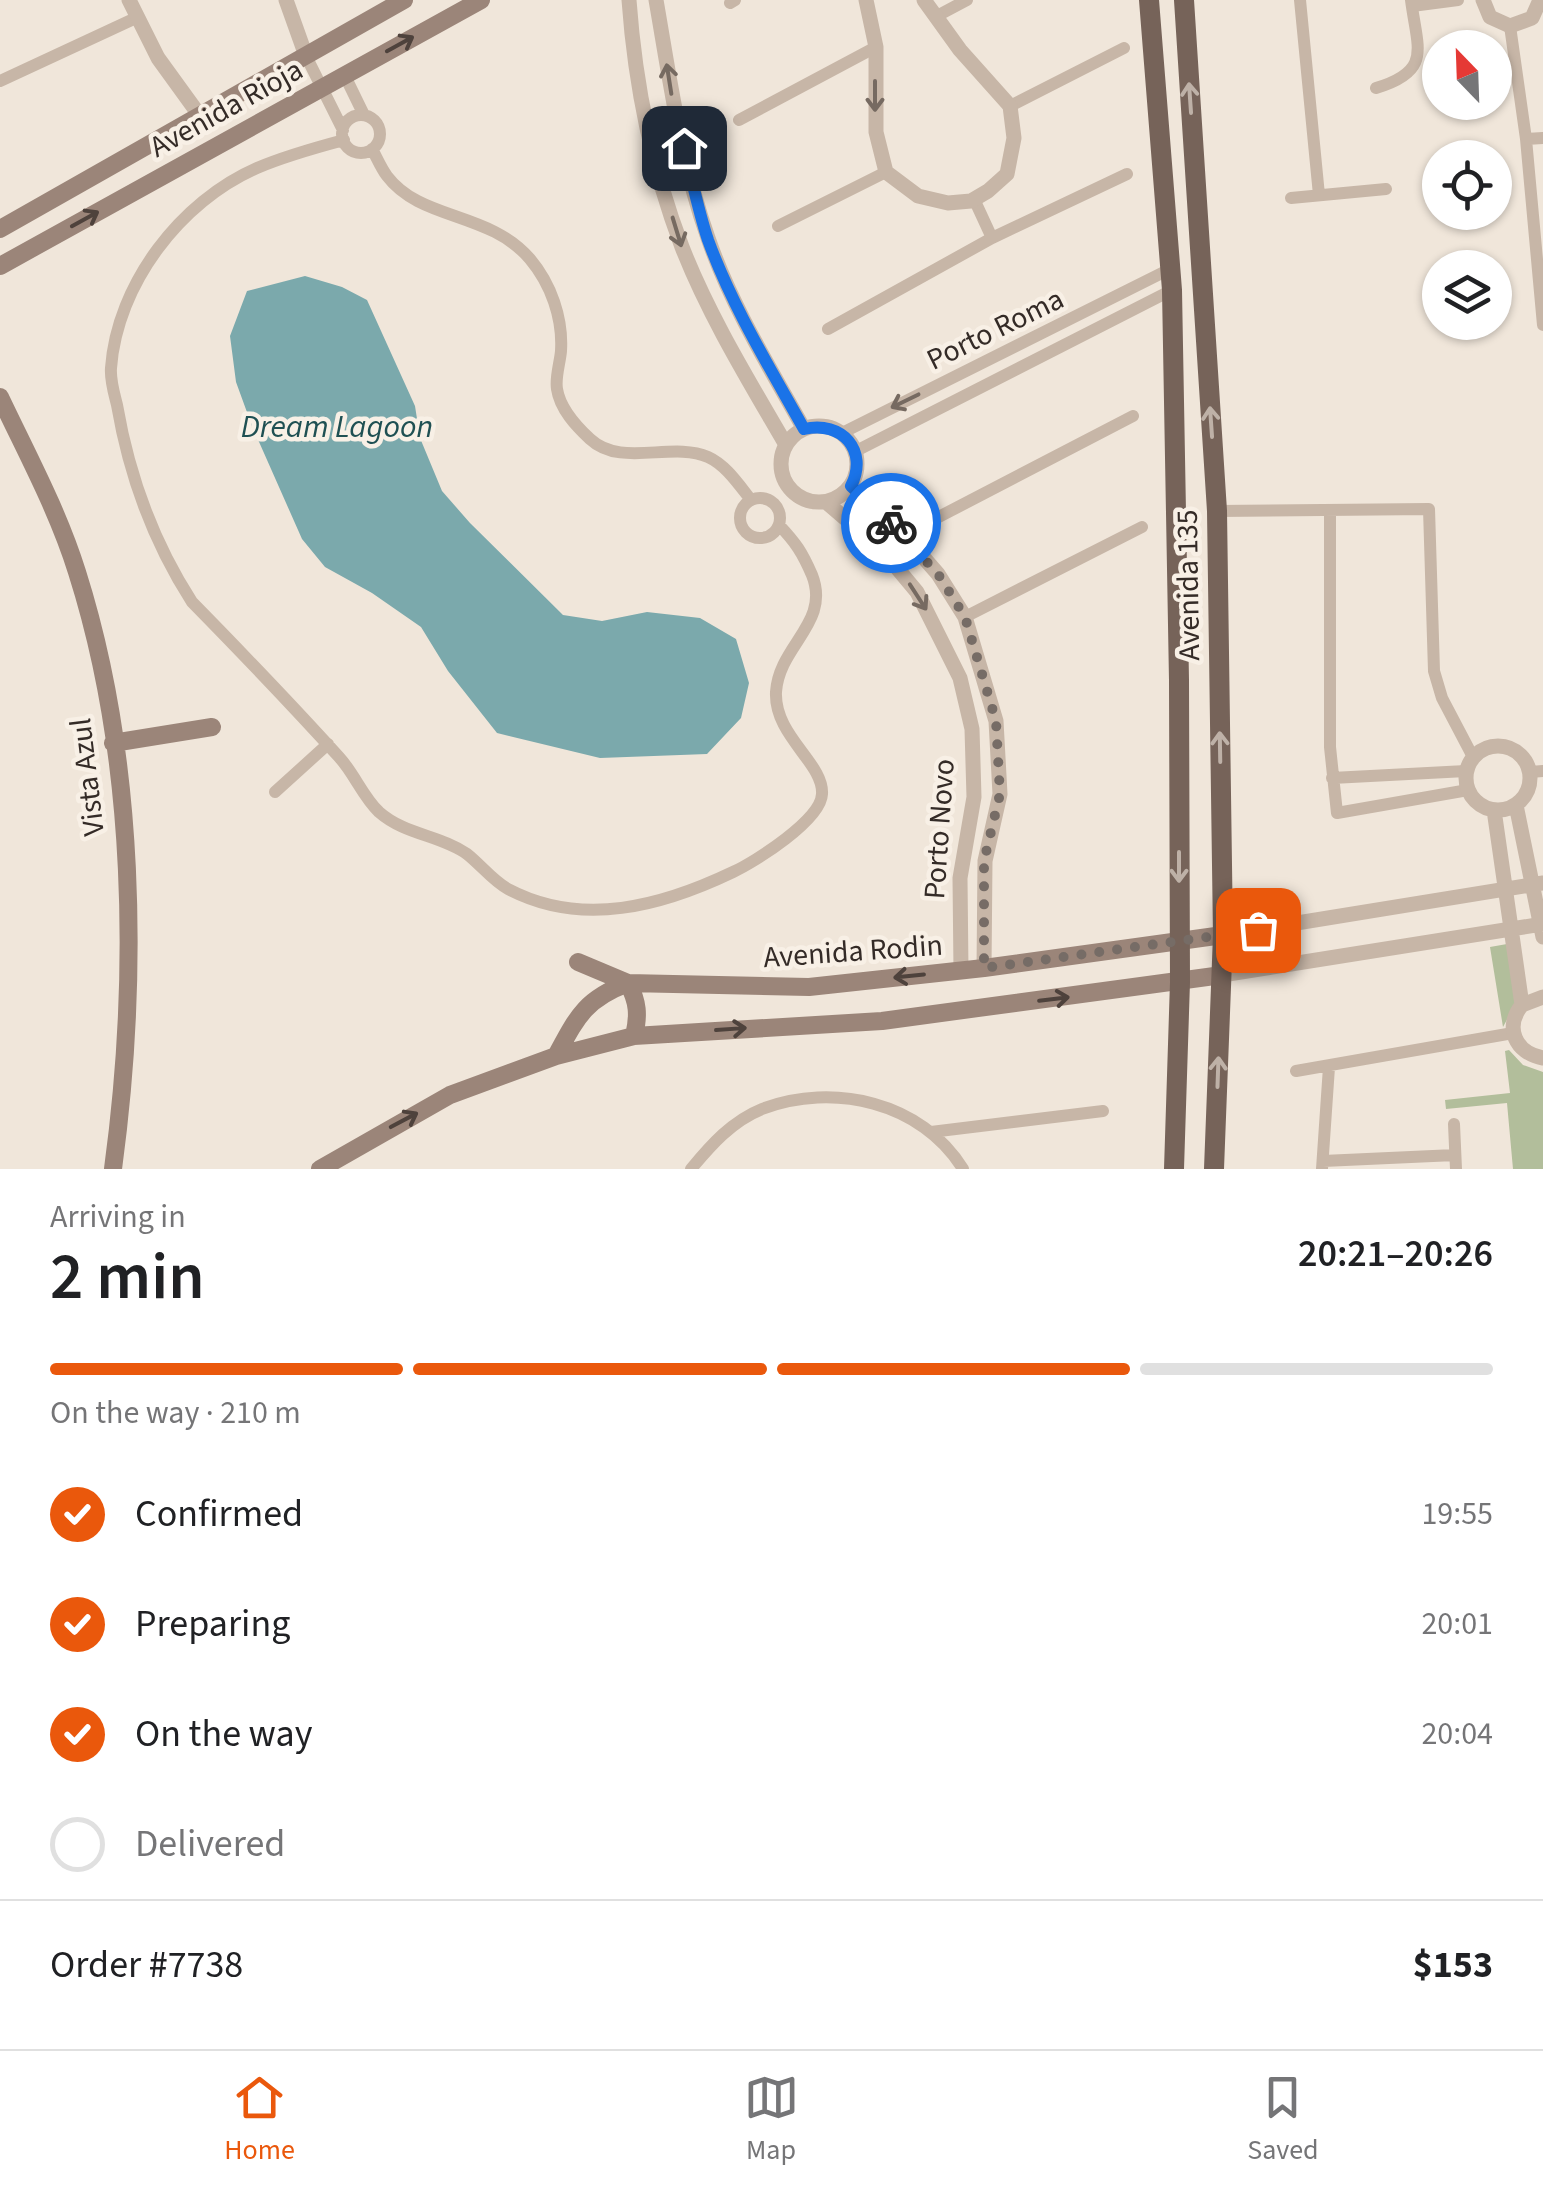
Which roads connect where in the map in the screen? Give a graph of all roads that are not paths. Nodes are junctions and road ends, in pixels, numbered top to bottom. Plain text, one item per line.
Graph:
1 (129, 0) edge
2 (286, 0) edge
3 (404, 0) edge
4 (481, 0) edge
5 (629, 0) edge
6 (656, 0) edge
7 (866, 0) edge
8 (924, 0) edge
9 (967, 0) edge
10 (1150, 0) edge
11 (1184, 0) edge
12 (1300, 0) edge
13 (1458, 0) edge
14 (1483, 0) edge
15 (1540, 0) edge
16 (1412, 3) edge
17 (138, 17) junction
18 (936, 17) junction
19 (1510, 26) junction
20 (876, 46) junction
21 (1124, 48) dead end
22 (306, 56) junction
23 (344, 74) junction
24 (0, 81) edge
25 (322, 86) junction
26 (1376, 88) dead end
27 (1010, 106) junction
28 (364, 115) junction
29 (200, 116) junction
30 (740, 120) dead end
31 (343, 135) junction
32 (1543, 138) edge
33 (1526, 139) junction
34 (372, 149) junction
35 (886, 172) junction
36 (1128, 174) dead end
37 (1386, 189) dead end
38 (1319, 195) junction
39 (1291, 198) dead end
40 (974, 199) junction
41 (778, 226) dead end
42 (0, 229) edge
43 (992, 238) junction
44 (1539, 243) edge
45 (0, 266) edge
46 (1171, 280) junction
47 (1122, 293) junction
48 (1131, 310) junction
49 (1543, 325) edge
50 (828, 329) dead end
51 (0, 397) edge
52 (1133, 416) dead end
53 (804, 429) junction
54 (842, 433) junction
55 (786, 444) junction
56 (856, 451) junction
57 (851, 486) junction
58 (751, 500) junction
59 (826, 502) junction
60 (1217, 511) junction
61 (1330, 511) junction
62 (778, 525) junction
63 (1142, 528) dead end
64 (904, 535) junction
65 (885, 554) junction
66 (965, 617) junction
67 (212, 727) dead end
68 (113, 743) junction
69 (328, 744) junction
70 (1470, 764) junction
71 (1536, 771) edge
72 (1332, 778) junction
73 (1468, 790) junction
74 (275, 792) dead end
75 (1516, 805) junction
76 (1494, 810) junction
77 (1538, 884) edge
78 (1505, 889) junction
79 (1511, 929) junction
80 (1542, 929) edge
81 (1223, 936) junction
82 (1179, 942) junction
83 (578, 962) dead end
84 (984, 968) junction
85 (961, 971) junction
86 (1222, 975) junction
87 (628, 982) junction
88 (1180, 982) junction
89 (1543, 997) edge
90 (1522, 1005) junction
91 (1513, 1033) junction
92 (634, 1036) junction
93 (556, 1056) junction
94 (1543, 1058) edge
95 (1329, 1067) junction
96 (1296, 1071) dead end
97 (1103, 1111) dead end
98 (1454, 1124) dead end
99 (931, 1132) junction
100 (1455, 1162) edge
101 (1322, 1165) edge
102 (113, 1169) edge
103 (320, 1169) edge
104 (690, 1169) edge
105 (963, 1169) edge
106 (1174, 1169) edge
107 (1214, 1169) edge

1 - 17 street
2 - 22 street
3 - 22 main road, Avenida Rioja
23 -> 4 main road, Avenida Rioja
5 -> 55 street
53 -> 6 street
7 - 20 street
8 - 18 street
9 - 18 street
10 - 46 main road, Avenida 135
60 -> 11 main road, Avenida 135
12 - 38 street
13 - 16 street
14 - 19 street
15 - 19 street
16 - 26 street
17 - 24 street
17 - 29 street
18 - 27 street
19 - 33 street
20 - 30 street
20 -> 35 street
21 - 27 street
22 - 25 street
22 - 29 main road, Avenida Rioja
23 - 25 main road, Avenida Rioja
23 - 28 street
25 - 31 street
45 -> 25 main road, Avenida Rioja
27 - 40 street
28 - 31 street
28 - 34 street
29 - 42 main road, Avenida Rioja
31 - 34 street
31 - 69 street
32 - 33 street
33 - 44 street
34 - 58 street
35 - 40 street
35 - 41 street
36 - 43 street
37 - 38 street
38 - 39 street
40 - 43 street
43 - 50 street
44 - 49 street
46 - 47 street, Porto Roma
46 - 48 street, Porto Roma
46 -> 82 main road, Avenida 135
47 - 48 street
47 -> 54 street, Porto Roma
48 - 56 street, Porto Roma
51 - 68 main road, Vista Azul
52 - 64 street
53 - 54 street
53 - 55 street
54 - 56 street
55 - 59 street
56 - 57 street
57 - 59 street
57 - 64 street, Porto Novo
58 - 62 street
58 - 62 street
59 - 65 street, Porto Novo
60 - 61 street
81 -> 60 main road, Avenida 135
61 - 70 street
61 - 72 street
62 - 69 street
63 - 66 street
64 - 65 street
64 - 66 street, Porto Novo
65 -> 85 street, Porto Novo
66 - 84 street, Porto Novo
67 - 68 main road
68 - 102 main road, Vista Azul
69 - 74 street
70 - 71 street
70 - 72 street
70 - 73 street
71 - 75 street
72 - 73 street
73 - 76 street
75 - 76 street
75 - 77 street
76 - 78 street
77 - 78 street, Avenida Rodin
77 - 80 street
78 - 79 street
78 - 81 street, Avenida Rodin
79 - 80 street
79 - 86 street
79 - 90 street
81 - 82 main road, Avenida Rodin
81 - 86 main road, Avenida 135
82 - 84 main road, Avenida Rodin
82 - 88 main road, Avenida 135
83 - 87 main road
84 - 85 main road, Avenida Rodin
85 -> 87 main road, Avenida Rodin
86 - 88 main road
107 -> 86 main road, Avenida 135
87 - 92 main road
87 - 93 main road
92 -> 88 main road
88 - 106 main road, Avenida 135
89 - 90 street
90 - 91 street
91 - 94 street
91 - 95 street
92 - 93 main road
103 -> 93 main road
95 - 96 street
95 - 101 street
97 - 99 street
98 - 100 street
99 - 104 street
99 - 105 street
100 - 101 street

